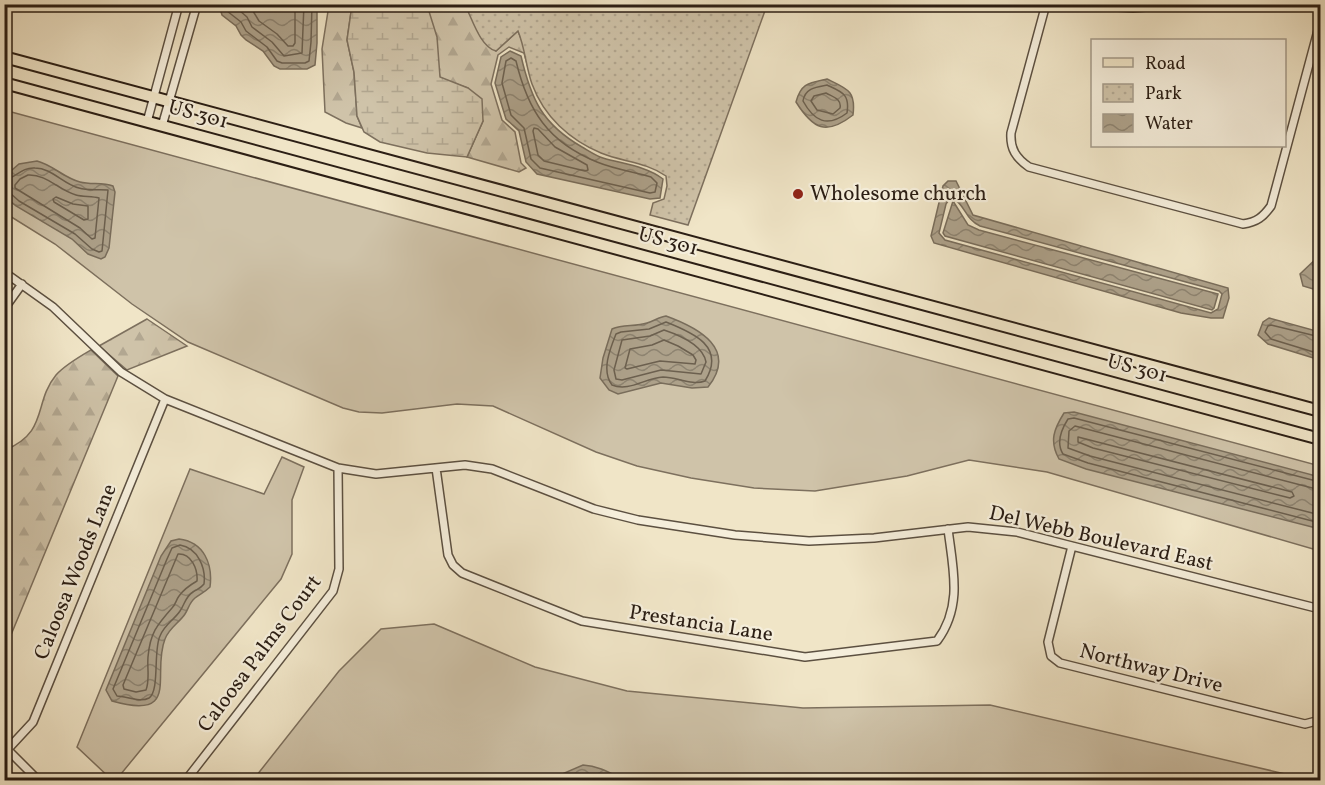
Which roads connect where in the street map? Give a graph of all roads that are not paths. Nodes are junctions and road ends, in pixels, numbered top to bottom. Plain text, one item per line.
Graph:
1 (179, 4) edge
2 (197, 4) edge
3 (1046, 4) edge
4 (1073, 4) edge
5 (1183, 4) edge
6 (1320, 24) edge
7 (4, 57) edge
8 (4, 83) edge
9 (153, 98) junction
10 (169, 102) junction
11 (147, 122) junction
12 (162, 126) junction
13 (4, 272) edge
14 (22, 284) junction
15 (4, 309) edge
16 (165, 399) junction
17 (1320, 411) edge
18 (1320, 439) edge
19 (338, 468) junction
20 (436, 468) junction
21 (948, 529) junction
22 (1072, 546) junction
23 (1320, 609) edge
24 (1320, 720) edge
25 (6, 748) edge
26 (38, 780) edge
27 (186, 780) edge

1 - 9 street
2 - 10 street
3 - 6 street
4 - 5 street
7 - 9 main road, US 301
8 - 11 main road, US 301 / US 301
9 - 10 main road, US 301
9 - 11 street
10 - 12 street
10 - 17 main road, US 301
11 - 12 main road, US 301 / US 301
12 - 18 main road, US 301 / US 301
13 - 14 street, Del Webb Boulevard East
14 - 15 street
14 - 16 street, Del Webb Boulevard East
16 - 19 street, Del Webb Boulevard East
16 - 25 street, Caloosa Woods Lane
19 - 20 street, Del Webb Boulevard East
19 - 27 street, Caloosa Palms Court
20 - 21 street, Del Webb Boulevard East
20 - 21 street, Prestancia Lane
21 - 22 street, Del Webb Boulevard East
22 - 23 street, Del Webb Boulevard East
22 - 24 street, Northway Drive
25 - 26 street

